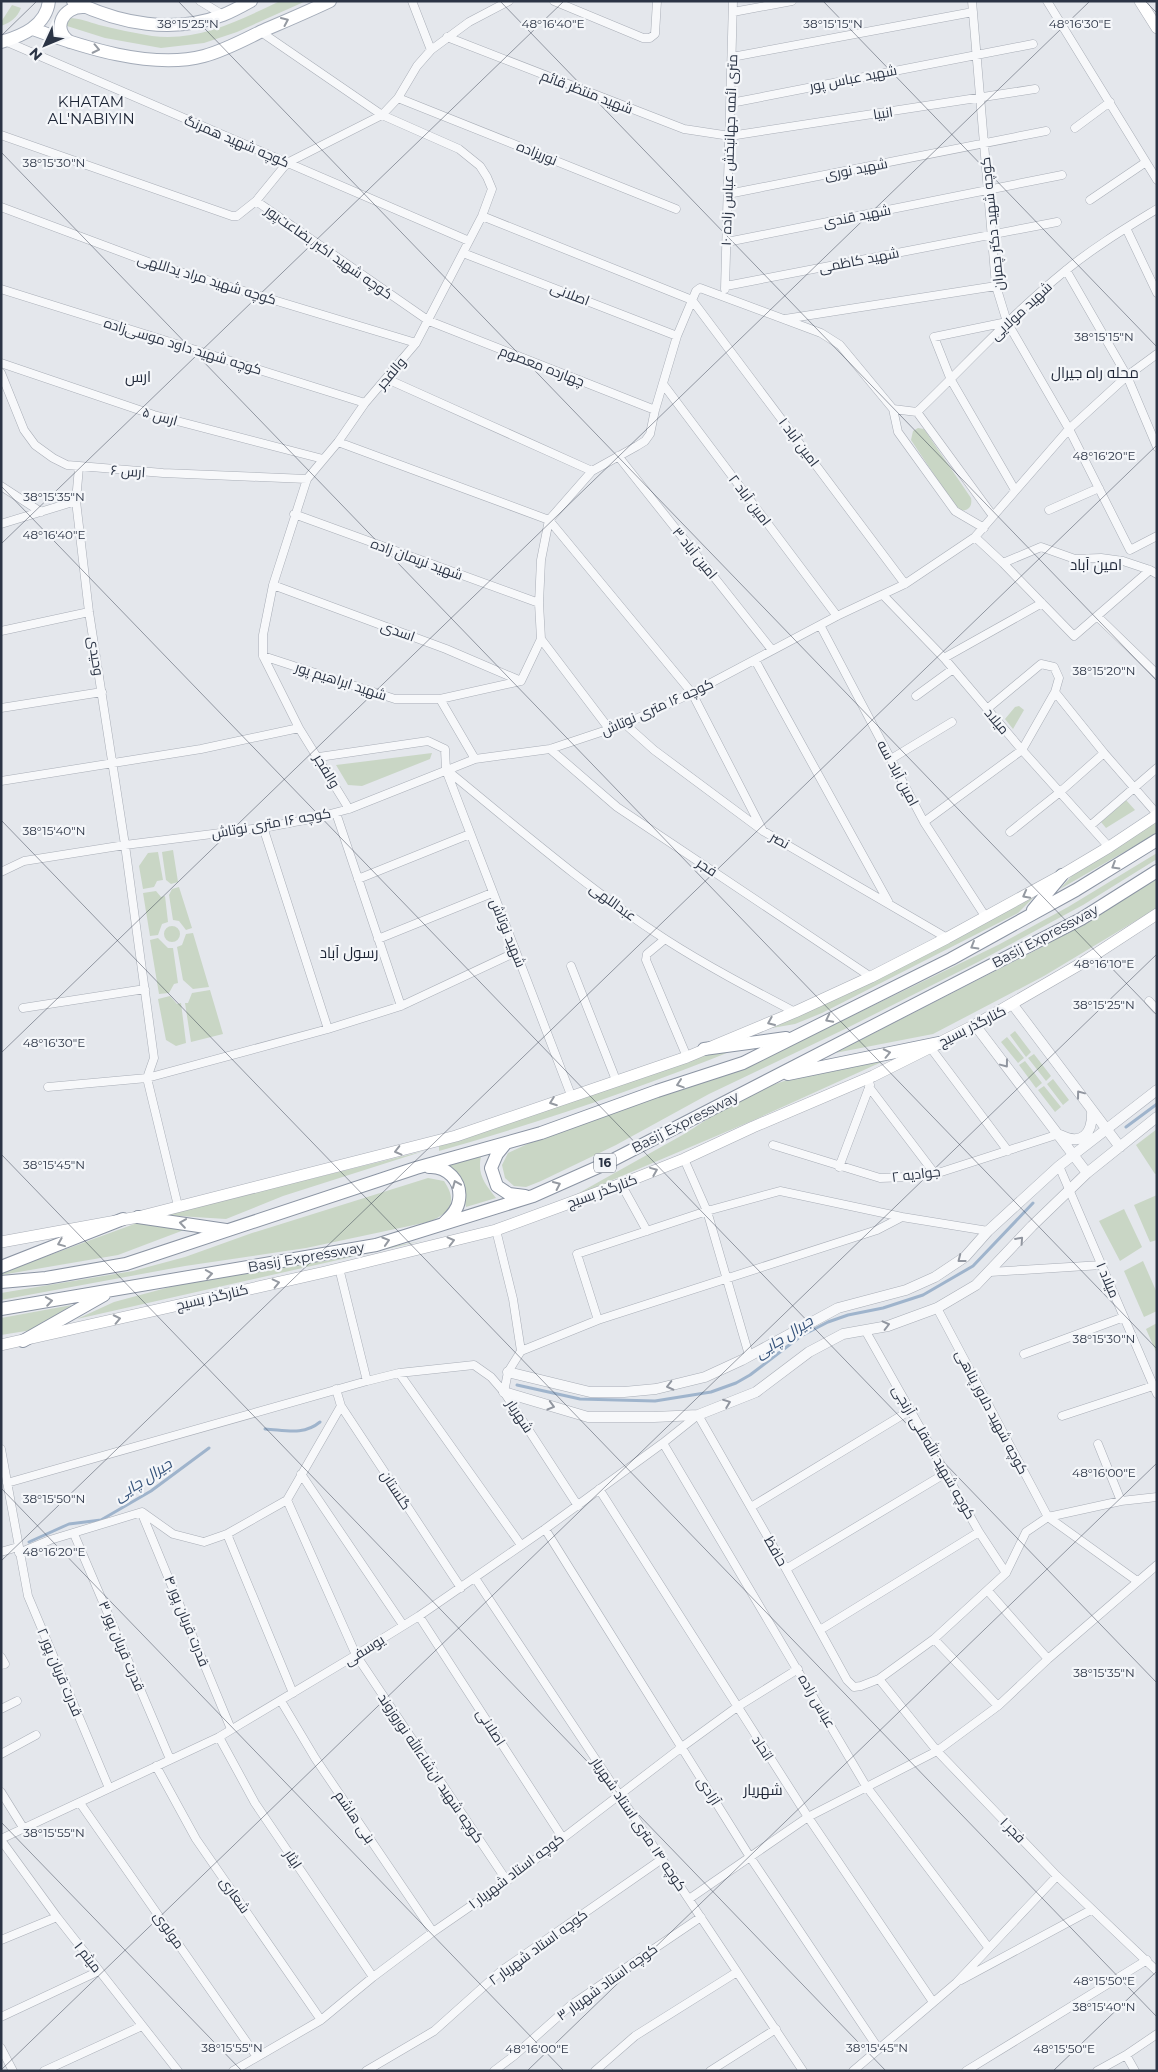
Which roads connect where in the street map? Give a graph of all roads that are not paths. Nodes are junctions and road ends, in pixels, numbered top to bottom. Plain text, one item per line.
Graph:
1 (49, 1) edge
2 (200, 1) edge
3 (251, 1) edge
4 (330, 1) edge
5 (412, 1) edge
6 (509, 1) edge
7 (554, 1) edge
8 (657, 1) edge
9 (733, 1) edge
10 (792, 1) edge
11 (972, 1) edge
12 (1046, 1) edge
13 (1140, 1) edge
14 (79, 4) edge
15 (733, 12) junction
16 (973, 12) junction
17 (223, 15) junction
18 (1157, 28) edge
19 (33, 29) junction
20 (261, 32) junction
21 (447, 38) junction
22 (3, 42) edge
23 (74, 44) junction
24 (1033, 44) dead end
25 (431, 50) junction
26 (976, 54) junction
27 (732, 57) junction
28 (1035, 89) dead end
29 (398, 98) junction
30 (980, 98) junction
31 (1110, 102) junction
32 (731, 103) junction
33 (382, 115) junction
34 (1075, 128) dead end
35 (1046, 131) dead end
36 (1, 136) edge
37 (730, 136) junction
38 (983, 144) junction
39 (1146, 162) junction
40 (287, 163) junction
41 (1062, 175) dead end
42 (1157, 180) edge
43 (987, 190) junction
44 (728, 194) junction
45 (1090, 200) dead end
46 (256, 201) junction
47 (1, 207) edge
48 (676, 208) dead end
49 (1157, 209) edge
50 (482, 216) junction
51 (1057, 222) dead end
52 (1126, 228) junction
53 (992, 234) junction
54 (469, 241) junction
55 (727, 242) junction
56 (463, 253) junction
57 (1066, 270) junction
58 (726, 286) junction
59 (996, 286) junction
60 (1, 289) edge
61 (1157, 293) edge
62 (725, 298) junction
63 (692, 300) junction
64 (784, 319) junction
65 (429, 322) junction
66 (1007, 322) junction
67 (677, 336) junction
68 (416, 344) junction
69 (1157, 354) edge
70 (1, 363) edge
71 (1, 373) edge
72 (1127, 376) junction
73 (387, 379) junction
74 (951, 380) junction
75 (663, 384) junction
76 (365, 404) junction
77 (893, 409) junction
78 (655, 410) junction
79 (917, 412) junction
80 (1069, 429) junction
81 (338, 442) junction
82 (1157, 447) edge
83 (618, 456) junction
84 (323, 459) junction
85 (80, 467) junction
86 (592, 470) junction
87 (307, 479) junction
88 (1, 486) edge
89 (1099, 488) junction
90 (1015, 490) junction
91 (76, 501) junction
92 (1049, 510) dead end
93 (41, 512) junction
94 (294, 514) junction
95 (993, 516) junction
96 (549, 520) junction
97 (1, 524) edge
98 (984, 528) junction
99 (1157, 536) edge
100 (975, 537) junction
101 (1003, 563) junction
102 (1153, 572) edge
103 (905, 584) junction
104 (273, 585) junction
105 (884, 595) junction
106 (539, 603) junction
107 (1042, 603) junction
108 (89, 612) junction
109 (837, 616) junction
110 (1098, 617) junction
111 (820, 625) junction
112 (1, 631) edge
113 (541, 639) junction
114 (772, 650) junction
115 (263, 656) junction
116 (944, 658) junction
117 (755, 660) junction
118 (953, 669) junction
119 (1157, 674) edge
120 (521, 681) junction
121 (102, 692) junction
122 (1055, 692) junction
123 (692, 693) junction
124 (916, 696) dead end
125 (440, 699) junction
126 (1, 708) edge
127 (987, 709) junction
128 (952, 722) dead end
129 (625, 724) junction
130 (300, 728) junction
131 (610, 730) junction
132 (550, 749) junction
133 (1022, 750) junction
134 (1104, 753) junction
135 (319, 757) junction
136 (475, 759) junction
137 (891, 760) junction
138 (112, 764) junction
139 (1157, 768) edge
140 (446, 770) junction
141 (1, 781) edge
142 (1134, 788) junction
143 (1060, 792) junction
144 (349, 808) junction
145 (336, 813) junction
146 (1157, 814) edge
147 (924, 822) junction
148 (1090, 826) junction
149 (263, 827) junction
150 (763, 830) junction
151 (1010, 832) dead end
152 (470, 834) junction
153 (1157, 840) edge
154 (125, 845) junction
155 (1109, 847) junction
156 (1, 872) edge
157 (1157, 872) edge
158 (1062, 875) junction
159 (358, 879) junction
160 (492, 893) junction
161 (890, 902) junction
162 (1157, 914) edge
163 (1028, 915) junction
164 (985, 916) junction
165 (947, 938) junction
166 (378, 939) junction
167 (666, 939) junction
168 (516, 952) junction
169 (571, 966) dead end
170 (870, 977) junction
171 (145, 989) junction
172 (1149, 1000) dead end
173 (1012, 1005) junction
174 (401, 1006) junction
175 (22, 1008) dead end
176 (1157, 1010) edge
177 (795, 1012) junction
178 (975, 1025) junction
179 (328, 1029) junction
180 (796, 1036) junction
181 (934, 1045) junction
182 (704, 1049) junction
183 (687, 1056) junction
184 (771, 1077) junction
185 (147, 1078) junction
186 (616, 1080) junction
187 (871, 1081) junction
188 (48, 1086) dead end
189 (1157, 1090) edge
190 (571, 1095) junction
191 (1092, 1110) junction
192 (1157, 1117) edge
193 (1106, 1130) junction
194 (1059, 1134) junction
195 (506, 1143) junction
196 (773, 1145) dead end
197 (1120, 1146) junction
198 (1008, 1151) junction
199 (1073, 1156) junction
200 (684, 1159) junction
201 (1059, 1166) junction
202 (839, 1167) junction
203 (416, 1168) junction
204 (1087, 1173) junction
205 (935, 1174) junction
206 (621, 1184) junction
207 (1070, 1189) junction
208 (533, 1196) junction
209 (178, 1206) junction
210 (707, 1211) junction
211 (138, 1217) junction
212 (902, 1217) junction
213 (122, 1219) junction
214 (442, 1224) junction
215 (228, 1230) junction
216 (496, 1230) junction
217 (647, 1231) junction
218 (988, 1231) junction
219 (1, 1242) edge
220 (1102, 1265) junction
221 (1, 1267) edge
222 (339, 1268) junction
223 (990, 1272) junction
224 (728, 1279) junction
225 (1, 1282) edge
226 (111, 1292) junction
227 (937, 1308) junction
228 (1, 1309) edge
229 (1124, 1318) junction
230 (598, 1320) junction
231 (864, 1330) junction
232 (23, 1340) junction
233 (1, 1345) edge
234 (520, 1351) junction
235 (1024, 1354) dead end
236 (749, 1355) junction
237 (508, 1372) junction
238 (399, 1373) junction
239 (367, 1381) junction
240 (1153, 1386) junction
241 (336, 1389) junction
242 (504, 1392) junction
243 (1157, 1394) edge
244 (341, 1406) junction
245 (909, 1411) junction
246 (698, 1415) junction
247 (1062, 1416) dead end
248 (663, 1443) junction
249 (1098, 1444) dead end
250 (1, 1449) edge
251 (946, 1473) junction
252 (301, 1474) junction
253 (7, 1483) junction
254 (599, 1489) junction
255 (1157, 1497) edge
256 (287, 1500) junction
257 (1121, 1501) junction
258 (578, 1506) junction
259 (751, 1508) junction
260 (142, 1512) junction
261 (1048, 1517) junction
262 (545, 1529) junction
263 (979, 1532) junction
264 (74, 1534) junction
265 (227, 1534) junction
266 (521, 1545) junction
267 (18, 1550) junction
268 (1, 1552) edge
269 (1157, 1564) edge
270 (786, 1569) junction
271 (1006, 1573) junction
272 (475, 1578) junction
273 (1137, 1581) junction
274 (461, 1588) junction
275 (988, 1591) junction
276 (419, 1616) junction
277 (404, 1625) junction
278 (820, 1630) junction
279 (934, 1640) junction
280 (356, 1655) junction
281 (1, 1656) edge
282 (1048, 1659) junction
283 (1, 1666) edge
284 (798, 1669) junction
285 (878, 1679) junction
286 (294, 1693) junction
287 (281, 1701) junction
288 (17, 1702) dead end
289 (998, 1706) junction
290 (737, 1707) junction
291 (1, 1709) edge
292 (231, 1729) junction
293 (36, 1735) dead end
294 (219, 1737) junction
295 (682, 1747) junction
296 (937, 1750) junction
297 (1, 1754) edge
298 (170, 1759) junction
299 (156, 1766) junction
300 (866, 1786) junction
301 (109, 1788) junction
302 (1, 1792) edge
303 (618, 1794) junction
304 (80, 1803) junction
305 (808, 1817) junction
306 (24, 1829) junction
307 (562, 1837) junction
308 (1, 1839) edge
309 (750, 1857) junction
310 (662, 1859) junction
311 (1057, 1876) junction
312 (507, 1881) junction
313 (689, 1899) junction
314 (1091, 1910) junction
315 (57, 1917) junction
316 (701, 1917) junction
317 (432, 1932) junction
318 (1, 1940) edge
319 (988, 1947) junction
320 (1147, 1960) junction
321 (99, 1971) junction
322 (1157, 1971) edge
323 (737, 1972) junction
324 (373, 1976) junction
325 (956, 1983) junction
326 (933, 2002) junction
327 (1, 2017) edge
328 (321, 2020) junction
329 (142, 2026) junction
330 (776, 2029) junction
331 (1157, 2034) edge
332 (1, 2048) edge
333 (878, 2048) junction
334 (1126, 2055) junction
335 (257, 2057) junction
336 (13, 2071) edge
337 (44, 2071) edge
338 (178, 2071) edge
339 (233, 2071) edge
340 (366, 2071) edge
341 (494, 2071) edge
342 (596, 2071) edge
343 (710, 2071) edge
344 (803, 2071) edge
345 (853, 2071) edge
346 (966, 2071) edge
347 (1097, 2071) edge
348 (1135, 2071) edge

1 - 19 main road
2 - 17 street
3 - 17 main road
20 -> 4 main road
5 - 25 street
6 - 21 street
7 - 8 street
9 - 15 street, ۱۰ متری ائمه جهانبخش عباس زاده
10 - 15 street
11 - 16 street, کوچه شهید دکتر چمران
12 - 31 street
13 - 18 main road
14 - 17 main road
14 - 23 main road
15 - 27 street, ۱۰ متری ائمه جهانبخش عباس زاده
16 - 26 street, کوچه شهید دکتر چمران
16 - 27 street
19 - 22 main road
19 - 23 main road
23 -> 20 main road
20 - 33 street, والفجر
21 - 25 street
21 - 37 street, شهید منتظر قائم
22 - 40 street, کوچه شهید همرنگ
24 - 26 street, شهید عباس پور
25 - 29 street
26 - 30 street, کوچه شهید دکتر چمران
26 - 32 street, شهید عباس پور
27 - 32 street, ۱۰ متری ائمه جهانبخش عباس زاده
28 - 30 street, انبیا
29 - 33 street
29 - 48 street, نوریزاده
30 - 37 street, انبیا
30 - 38 street, کوچه شهید دکتر چمران
31 - 34 street
31 - 39 street
32 - 37 street, ۱۰ متری ائمه جهانبخش عباس زاده
33 - 40 street
33 - 50 street, والفجر
35 - 38 street, شهید نوری
36 - 46 street, کوچه شهید اکبر بضاعت‌پور
37 - 44 street, ۱۰ متری ائمه جهانبخش عباس زاده
38 - 43 street, کوچه شهید دکتر چمران
38 - 44 street, شهید نوری
39 - 42 street
39 - 45 street
40 - 46 street
40 - 54 street, کوچه شهید همرنگ
41 - 43 street, شهید قندی
43 - 53 street, کوچه شهید دکتر چمران
43 - 55 street, شهید قندی
44 - 55 street, ۱۰ متری ائمه جهانبخش عباس زاده
46 - 65 street, کوچه شهید اکبر بضاعت‌پور
47 - 68 street, کوچه شهید مراد یداللهی
49 - 52 street, شهید مولایی
50 - 54 street, والفجر
50 - 63 street
51 - 53 street, شهید کاظمی
52 - 57 street, شهید مولایی
52 - 61 street
53 - 58 street, شهید کاظمی
53 - 59 street, کوچه شهید دکتر چمران
54 - 56 street, والفجر
55 - 58 street, ۱۰ متری ائمه جهانبخش عباس زاده
56 - 65 street, والفجر
56 - 67 street, اصلانی
57 - 66 street, شهید مولایی
57 - 72 street
58 - 62 street, ۱۰ متری ائمه جهانبخش عباس زاده
59 - 64 street
59 - 66 street, کوچه شهید دکتر چمران
60 - 76 street, کوچه شهید داود موسی‌زاده
62 - 63 street
62 - 64 street
63 - 67 street
63 - 103 street, ۱ امین آباد
64 - 77 street
65 - 68 street, والفجر
65 - 78 street, چهارده معصوم
66 - 74 street, شهید مولایی
66 - 74 street
66 - 80 street, کوچه شهید دکتر چمران
67 - 75 street
68 - 73 street, والفجر
69 - 72 street, کوچه ۱۶ متری نوتاش
70 - 84 street, ارس ۵
71 - 85 street, ارس ۶
72 - 80 street, کوچه ۱۶ متری نوتاش
72 - 82 street
73 - 76 street, والفجر
73 - 86 street
74 - 79 street, شهید مولایی
74 - 90 street
75 - 78 street
75 - 109 street, ۲ امین آباد
76 - 81 street, والفجر
77 - 79 street
77 - 98 street
78 - 83 street
79 - 95 street
80 - 89 street, کوچه شهید دکتر چمران
80 - 90 street, کوچه ۱۶ متری نوتاش
81 - 84 street, والفجر
81 - 96 street
83 - 86 street
83 - 114 street, ۳ امین آباد
84 - 87 street, والفجر
85 - 87 street, ارس ۶
85 - 91 street, وحیدی
86 - 96 street
87 - 94 street, والفجر
88 - 93 street
89 - 92 street
89 - 99 street, کوچه شهید دکتر چمران
90 - 95 street, کوچه ۱۶ متری نوتاش
91 - 93 street
91 - 108 street, وحیدی
93 - 97 street
94 - 104 street, والفجر
94 - 106 street, شهید نریمان زاده
95 - 98 street, کوچه ۱۶ متری نوتاش
96 - 106 street
96 - 123 street
98 - 100 street, کوچه ۱۶ متری نوتاش
100 - 101 street
100 - 103 street, کوچه ۱۶ متری نوتاش
101 - 102 street
101 - 107 street
102 - 110 street
103 - 105 street, کوچه ۱۶ متری نوتاش
104 - 115 street, والفجر
104 - 120 street, اسدی
105 - 109 street, کوچه ۱۶ متری نوتاش
105 - 116 street, میلاد
106 - 113 street
107 - 110 street
107 - 116 street
108 - 112 street
108 - 121 street, وحیدی
109 - 111 street, کوچه ۱۶ متری نوتاش
110 - 119 street
111 - 114 street, کوچه ۱۶ متری نوتاش
111 - 137 street, امین آباد سه
113 - 120 street
113 - 131 street
114 - 117 street, کوچه ۱۶ متری نوتاش
115 - 125 street, شهید ابراهیم پور
115 - 130 street, والفجر
116 - 118 street, میلاد
117 - 123 street, کوچه ۱۶ متری نوتاش
117 - 161 street
118 - 124 street
118 - 127 street, میلاد
120 - 125 street, شهید ابراهیم پور
121 - 126 street
121 - 138 street, وحیدی
122 - 127 street
122 - 133 street
122 - 134 street
123 - 129 street, کوچه ۱۶ متری نوتاش
123 - 150 street
125 - 136 street
127 - 133 street, میلاد
128 - 137 street
129 - 131 street, کوچه ۱۶ متری نوتاش
129 - 150 street, نصر
130 - 135 street, والفجر
130 - 138 street
131 - 132 street, کوچه ۱۶ متری نوتاش
132 - 136 street, کوچه ۱۶ متری نوتاش
132 - 170 street, فجر
133 - 143 street, میلاد
133 - 147 street
134 - 142 street
134 - 143 street
135 - 140 street, شهید نوتاش
135 - 144 street, والفجر
136 - 140 street, کوچه ۱۶ متری نوتاش
137 - 147 street, امین آباد سه
138 - 141 street
138 - 154 street, وحیدی
139 - 142 street
140 - 144 street, کوچه ۱۶ متری نوتاش
140 - 152 street, شهید نوتاش
140 - 167 street, عبداللهی
142 - 146 street
142 - 148 street
143 - 148 street, میلاد
143 - 151 street
144 - 145 street, کوچه ۱۶ متری نوتاش
145 - 149 street, کوچه ۱۶ متری نوتاش
145 - 159 street
146 - 155 main road
147 - 164 street, امین آباد سه
148 - 155 street, میلاد
149 - 154 street, کوچه ۱۶ متری نوتاش
149 - 179 street
150 - 161 street, نصر
152 - 159 street
152 - 160 street, شهید نوتاش
153 -> 163 main road, Basij Expressway
154 - 156 street, کوچه ۱۶ متری نوتاش
154 - 171 street, وحیدی
155 - 158 main road
157 - 184 main road, Basij Expressway / 16
158 - 163 main road
158 -> 164 main road
159 - 166 street
160 - 166 street
160 - 168 street, شهید نوتاش
161 - 165 street, نصر
162 - 173 main road, کنارگذر بسیج
163 -> 180 main road, Basij Expressway
164 - 165 main road
165 - 170 main road
166 - 174 street
167 - 177 street, عبداللهی
167 - 183 street
168 - 174 street
168 - 190 street, شهید نوتاش
169 - 186 street
170 - 177 main road
171 - 175 street
171 - 185 street, وحیدی
172 - 176 street
173 - 178 main road, کنارگذر بسیج
191 -> 173 street
174 - 179 street
177 -> 182 main road
178 - 181 main road, کنارگذر بسیج
178 -> 194 street
179 - 185 street
180 - 182 main road
180 -> 195 main road, Basij Expressway
184 -> 181 main road
181 - 187 main road, کنارگذر بسیج
181 - 198 street
182 - 183 main road
183 - 186 main road
208 -> 184 main road, Basij Expressway / 16
185 - 188 street
185 - 209 street
186 - 190 main road
187 - 200 main road, کنارگذر بسیج
187 - 202 street
187 - 205 street
189 - 193 street
190 -> 209 main road
191 - 193 street
191 - 194 street
192 - 197 street
193 - 197 street
193 - 199 street
194 - 198 street, جوادیه ۲
194 - 199 street
195 - 203 main road, Basij Expressway
195 - 208 main road
196 - 202 street, جوادیه ۲
197 - 204 street
198 - 205 street, جوادیه ۲
199 - 201 street
199 - 204 street
206 -> 200 main road, کنارگذر بسیج
200 - 210 street
201 - 207 street, میلاد ۱
201 - 218 street
202 - 205 street, جوادیه ۲
214 -> 203 main road
203 - 215 main road, Basij Expressway
204 - 207 street
206 - 216 main road, کنارگذر بسیج
206 - 217 street
207 - 220 street, میلاد ۱
223 -> 207 street
208 - 214 main road, Basij Expressway / 16
209 - 211 main road
210 - 212 street
210 - 217 street
210 - 224 street
211 - 213 main road
215 -> 211 main road
212 - 218 street
212 - 224 street
213 - 219 main road
213 -> 221 main road
226 -> 214 main road, Basij Expressway / 16
215 - 225 main road, Basij Expressway
222 -> 216 main road, کنارگذر بسیج
216 - 234 street
217 - 230 street
218 -> 236 street
220 - 223 street
220 - 229 street, میلاد ۱
232 -> 222 main road, کنارگذر بسیج
222 - 239 street
223 - 227 street
224 - 230 street
224 - 236 street
228 -> 226 main road, Basij Expressway / 16
226 - 232 main road
231 -> 227 street
227 - 261 street, کوچه شهید دلاور پناهی
229 - 235 street
229 - 240 street, میلاد ۱
230 - 234 street
231 - 245 street, کوچه شهید الله‌قلی آرنجی
246 -> 231 street
232 - 233 main road, کنارگذر بسیج
234 - 237 street, شهریار
236 -> 237 street
237 - 242 street, شهریار
238 - 239 street
238 - 242 street
238 - 266 street
239 - 241 street
240 - 243 street, میلاد ۱
240 - 247 street
241 - 244 street, گلستان
241 - 253 street
242 -> 246 street
242 - 258 street, شهریار
244 - 252 street
244 - 274 street, گلستان
245 - 251 street, کوچه شهید الله‌قلی آرنجی
245 - 259 street
246 - 248 street, یوسفی
246 - 259 street, حافظ
248 - 254 street, یوسفی
248 - 284 street, عباس زاده
249 - 257 street
250 - 253 street, قدرت قربان پور ۲
251 - 263 street, کوچه شهید الله‌قلی آرنجی
251 - 270 street
252 - 256 street
252 - 277 street
253 - 267 street, قدرت قربان پور ۲
254 - 258 street, یوسفی
254 - 290 street, اتحاد
255 - 257 street
256 - 265 street
256 - 280 street, کوچه شهید ان‌شاءالله نوروزوند
257 - 261 street
258 - 262 street, یوسفی
259 - 270 street, حافظ
260 - 264 street
260 - 265 street
260 - 292 street, قدرت قربان پور ۴
261 - 271 street
261 - 273 street
262 - 266 street, یوسفی
262 - 295 street, آزادی
263 - 271 street, کوچه شهید الله‌قلی آرنجی
263 - 278 street
264 - 267 street
264 - 298 street, قدرت قربان پور ۳
265 - 286 street
266 - 272 street, یوسفی
267 - 268 street
267 - 301 street, قدرت قربان پور ۲
269 - 273 street
270 - 278 street, حافظ
271 - 275 street
272 - 274 street, یوسفی
272 - 303 street, کوچه ۱۴ متری استاد شهریار
273 - 282 street
274 - 276 street, یوسفی
275 - 279 street
275 - 282 street
276 - 277 street, یوسفی
276 - 307 street, اصلانی
277 - 280 street, یوسفی
278 - 285 street, حافظ
279 - 285 street
279 - 289 street
280 - 286 street, یوسفی
280 - 312 street, کوچه شهید ان‌شاءالله نوروزوند
281 - 283 street
282 - 289 street
284 - 290 street, کوچه استاد شهریار ۱
284 - 300 street, عباس زاده
285 - 296 street, فجر ۱
286 - 287 street, یوسفی
287 - 292 street, یوسفی
287 - 317 street, بنی هاشم
288 - 291 street
289 - 296 street
290 - 295 street, کوچه استاد شهریار ۱
290 - 305 street, اتحاد
292 - 294 street, یوسفی
293 - 297 street
294 - 298 street, یوسفی
294 - 324 street, ایثار
295 - 303 street, کوچه استاد شهریار ۱
295 - 309 street, آزادی
296 - 300 street
296 - 311 street, فجر ۱
298 - 299 street, یوسفی
299 - 301 street, یوسفی
299 - 328 street, شعاری
300 - 305 street
300 - 319 street, عباس زاده
301 - 304 street, یوسفی
302 - 306 street
303 - 307 street, کوچه استاد شهریار ۱
303 - 310 street, کوچه ۱۴ متری استاد شهریار
304 - 306 street, یوسفی
304 - 335 street, مولوی
305 - 309 street
305 - 326 street, اتحاد
306 - 308 street, یوسفی
307 - 312 street, کوچه استاد شهریار ۱
308 - 315 street, میثم ۱
309 - 313 street
309 - 333 street, آزادی
310 - 313 street, کوچه ۱۴ متری استاد شهریار
310 - 340 street, کوچه استاد شهریار ۲
311 - 314 street, فجر ۱
311 - 319 street
312 - 317 street, کوچه استاد شهریار ۱
313 - 316 street, کوچه ۱۴ متری استاد شهریار
314 - 320 street, فجر ۱
314 - 325 street
315 - 318 street
315 - 321 street, میثم ۱
316 - 323 street, کوچه ۱۴ متری استاد شهریار
316 - 341 street, کوچه استاد شهریار ۳
317 - 324 street, کوچه استاد شهریار ۱
319 - 325 street
320 - 322 street, فجر ۱
320 - 346 street
321 - 327 street
321 - 329 street, میثم ۱
323 - 330 street, کوچه ۱۴ متری استاد شهریار
323 - 342 street
324 - 328 street, کوچه استاد شهریار ۱
325 - 326 street
326 - 333 street
328 - 335 street, کوچه استاد شهریار ۱
329 - 337 street
329 - 338 street, میثم ۱
330 - 343 street
330 - 344 street, کوچه ۱۴ متری استاد شهریار
331 - 334 street
332 - 336 street
333 - 345 street
334 - 347 street
334 - 348 street
335 - 339 street, کوچه استاد شهریار ۱

